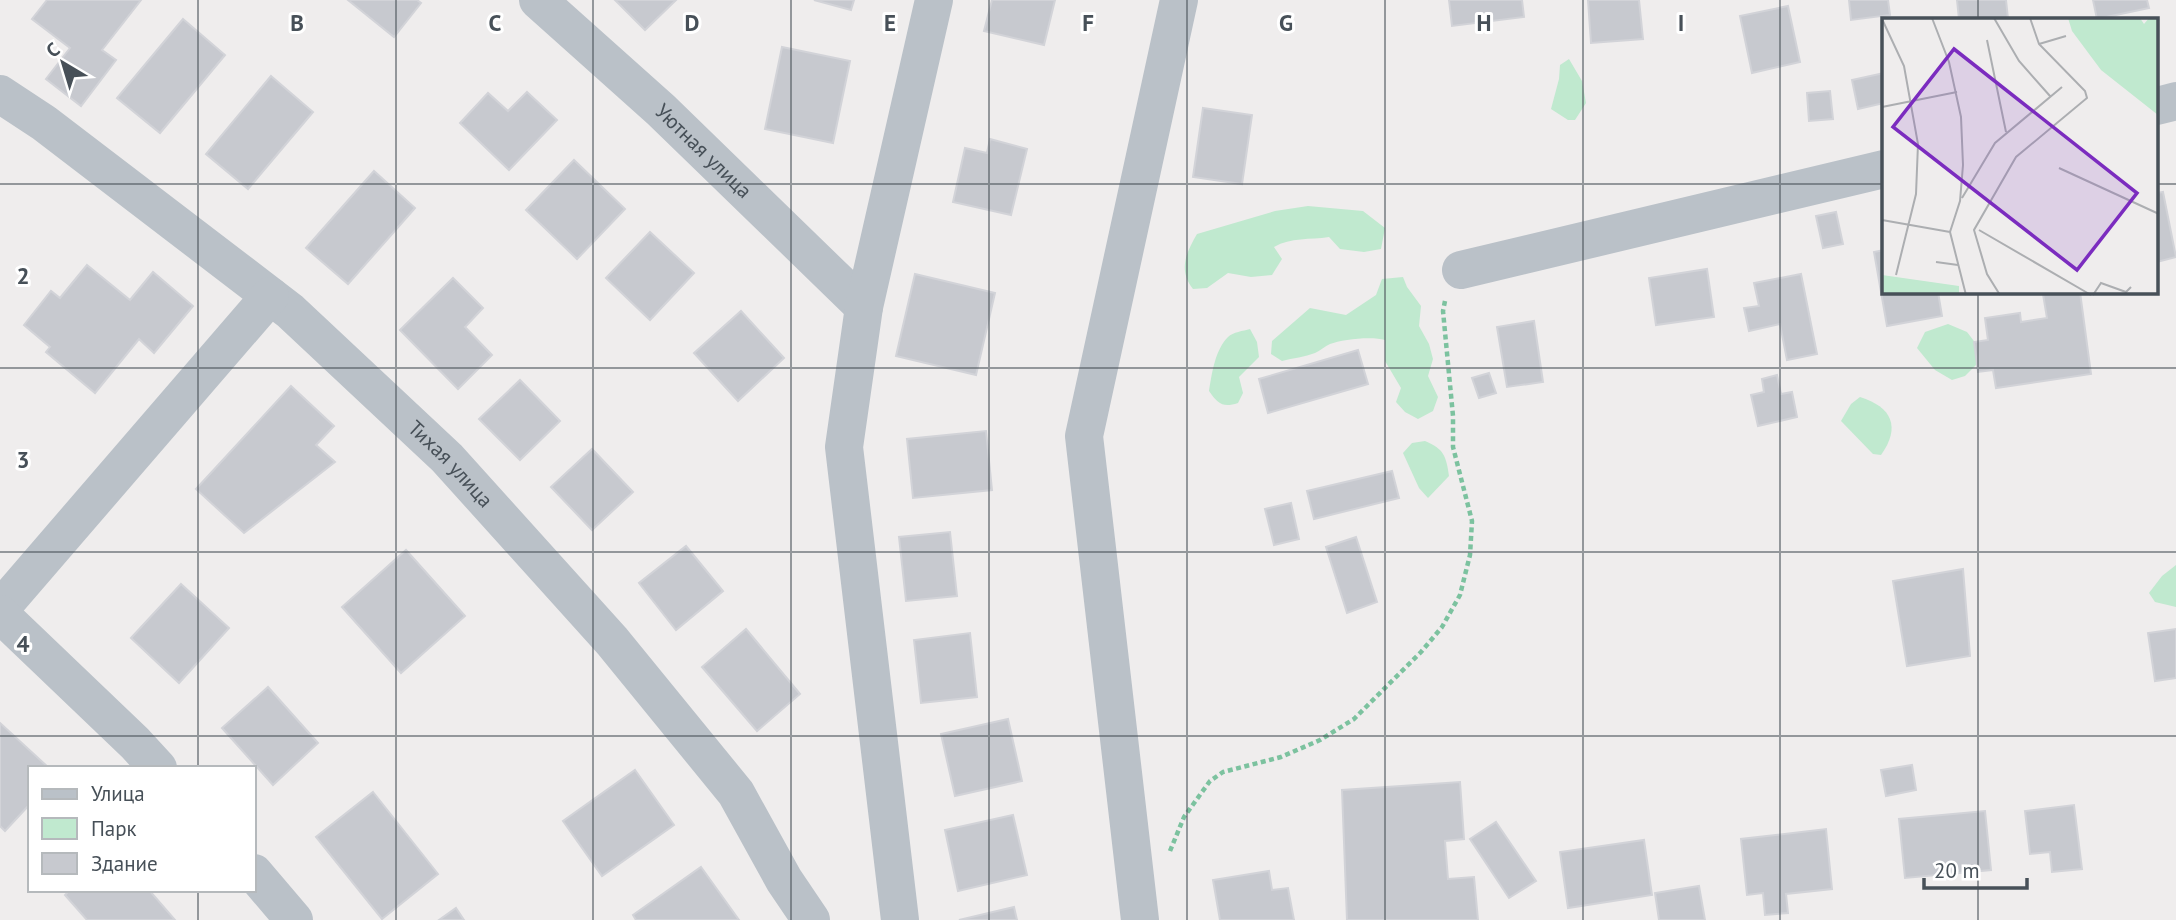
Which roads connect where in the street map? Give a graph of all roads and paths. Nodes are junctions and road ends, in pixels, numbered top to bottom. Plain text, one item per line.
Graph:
1 (538, 0) edge
2 (934, 0) edge
3 (1179, 0) edge
4 (0, 94) edge
5 (2176, 101) edge
6 (2158, 106) edge
7 (1882, 169) edge
8 (1461, 270) joint
9 (270, 296) junction
10 (864, 307) junction
11 (0, 609) edge
12 (0, 614) edge
13 (156, 766) edge
14 (1167, 857) dead end
15 (256, 875) edge
16 (294, 920) edge
17 (811, 920) edge
18 (900, 920) edge
19 (1140, 920) edge

1 - 10 street, Уютная улица
2 - 10 street
3 - 19 street
4 - 9 street, Тихая улица
5 - 6 street
7 - 8 street
8 - 14 path
9 - 11 street
9 - 17 street, Тихая улица
10 - 18 street
12 - 13 street
15 - 16 street

